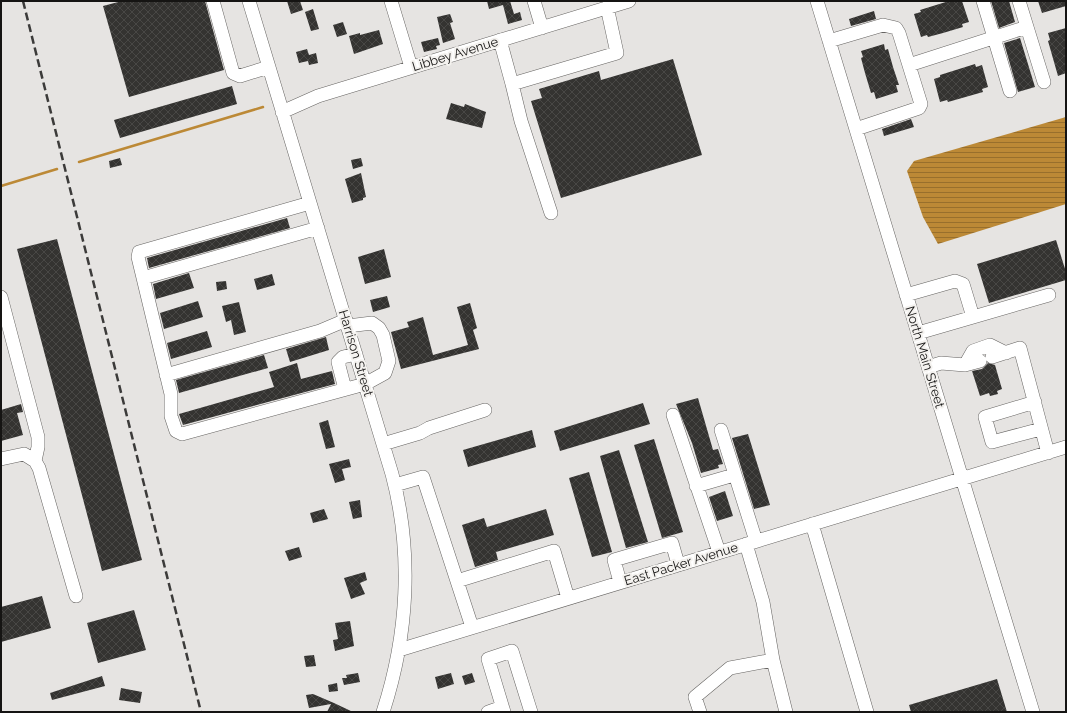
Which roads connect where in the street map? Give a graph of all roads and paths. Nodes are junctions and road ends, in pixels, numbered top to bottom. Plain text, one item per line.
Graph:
1 (213, 1) edge
2 (249, 1) edge
3 (391, 1) edge
4 (534, 1) edge
5 (628, 1) edge
6 (817, 1) edge
7 (982, 1) edge
8 (1019, 1) edge
9 (607, 7) junction
10 (1027, 27) junction
11 (542, 28) junction
12 (994, 38) junction
13 (500, 40) junction
14 (829, 41) junction
15 (909, 65) junction
16 (269, 66) junction
17 (411, 67) junction
18 (1044, 82) dead end
19 (512, 84) junction
20 (1010, 91) dead end
21 (282, 112) junction
22 (856, 129) junction
23 (310, 203) junction
24 (551, 213) dead end
25 (318, 228) junction
26 (143, 278) junction
27 (906, 295) junction
28 (1049, 295) dead end
29 (1, 297) edge
30 (973, 317) junction
31 (347, 323) junction
32 (918, 333) junction
33 (1006, 353) junction
34 (356, 354) junction
35 (966, 365) junction
36 (928, 367) junction
37 (166, 375) junction
38 (365, 384) junction
39 (345, 389) junction
40 (1035, 402) junction
41 (485, 410) dead end
42 (673, 415) dead end
43 (1041, 429) junction
44 (721, 430) dead end
45 (383, 444) junction
46 (1066, 447) edge
47 (1048, 453) junction
48 (1, 459) edge
49 (35, 461) junction
50 (734, 475) junction
51 (962, 478) junction
52 (395, 485) junction
53 (696, 486) junction
54 (812, 524) junction
55 (751, 542) junction
56 (718, 552) junction
57 (678, 564) junction
58 (457, 581) junction
59 (620, 582) junction
60 (76, 596) dead end
61 (568, 598) junction
62 (472, 627) junction
63 (399, 650) junction
64 (774, 660) junction
65 (503, 710) edge
66 (383, 712) edge
67 (488, 712) edge
68 (531, 712) edge
69 (700, 712) edge
70 (786, 712) edge
71 (867, 712) edge
72 (1033, 712) edge

1 - 16 street
2 - 16 street, Harrison Street
3 - 17 street
4 - 11 street
5 - 9 street, Libbey Avenue
6 - 14 street, North Main Street
7 - 12 street
8 - 10 street
9 - 11 street, Libbey Avenue
9 - 19 street
10 - 12 street
10 - 18 street
11 - 13 street, Libbey Avenue
12 - 15 street
12 - 20 street
13 - 17 street, Libbey Avenue
13 - 19 street
14 - 15 street
14 - 22 street, North Main Street
15 - 22 street
16 - 21 street, Harrison Street
17 - 21 street, Libbey Avenue
19 - 24 street
21 - 23 street, Harrison Street
22 - 27 street, North Main Street
23 - 25 street, Harrison Street
23 - 26 street
25 - 26 street
25 - 31 street, Harrison Street
26 - 37 street
27 - 30 street
27 - 32 street, North Main Street
28 - 30 street
29 - 49 street
30 - 32 street
31 - 34 street, Harrison Street
31 - 37 street
31 - 38 street
32 - 36 street, North Main Street
33 - 35 street
33 - 35 street
33 - 40 street
34 - 38 street, Harrison Street
34 - 39 street
35 - 36 street
36 - 51 street, North Main Street
37 - 39 street
38 - 39 street
38 - 45 street, Harrison Street
40 - 43 street
40 - 43 street
41 - 45 street
42 - 53 street
43 - 47 street
44 - 50 street
45 - 52 street, Harrison Street
46 - 47 street, East Packer Avenue
47 - 51 street, East Packer Avenue
48 - 49 street
49 - 60 street
50 - 53 street
50 - 55 street
51 - 54 street, East Packer Avenue
51 - 72 street, North Main Street
52 - 58 street
52 - 63 street, Harrison Street
53 - 56 street
54 - 55 street, East Packer Avenue
54 - 71 street
55 - 56 street, East Packer Avenue
55 - 64 street
56 - 57 street, East Packer Avenue
57 - 59 street, East Packer Avenue
57 - 59 street
58 - 61 street
58 - 62 street
59 - 61 street, East Packer Avenue
61 - 62 street, East Packer Avenue
62 - 63 street, East Packer Avenue
63 - 66 street, Harrison Street
64 - 69 street
64 - 70 street
65 - 67 street
65 - 68 street

